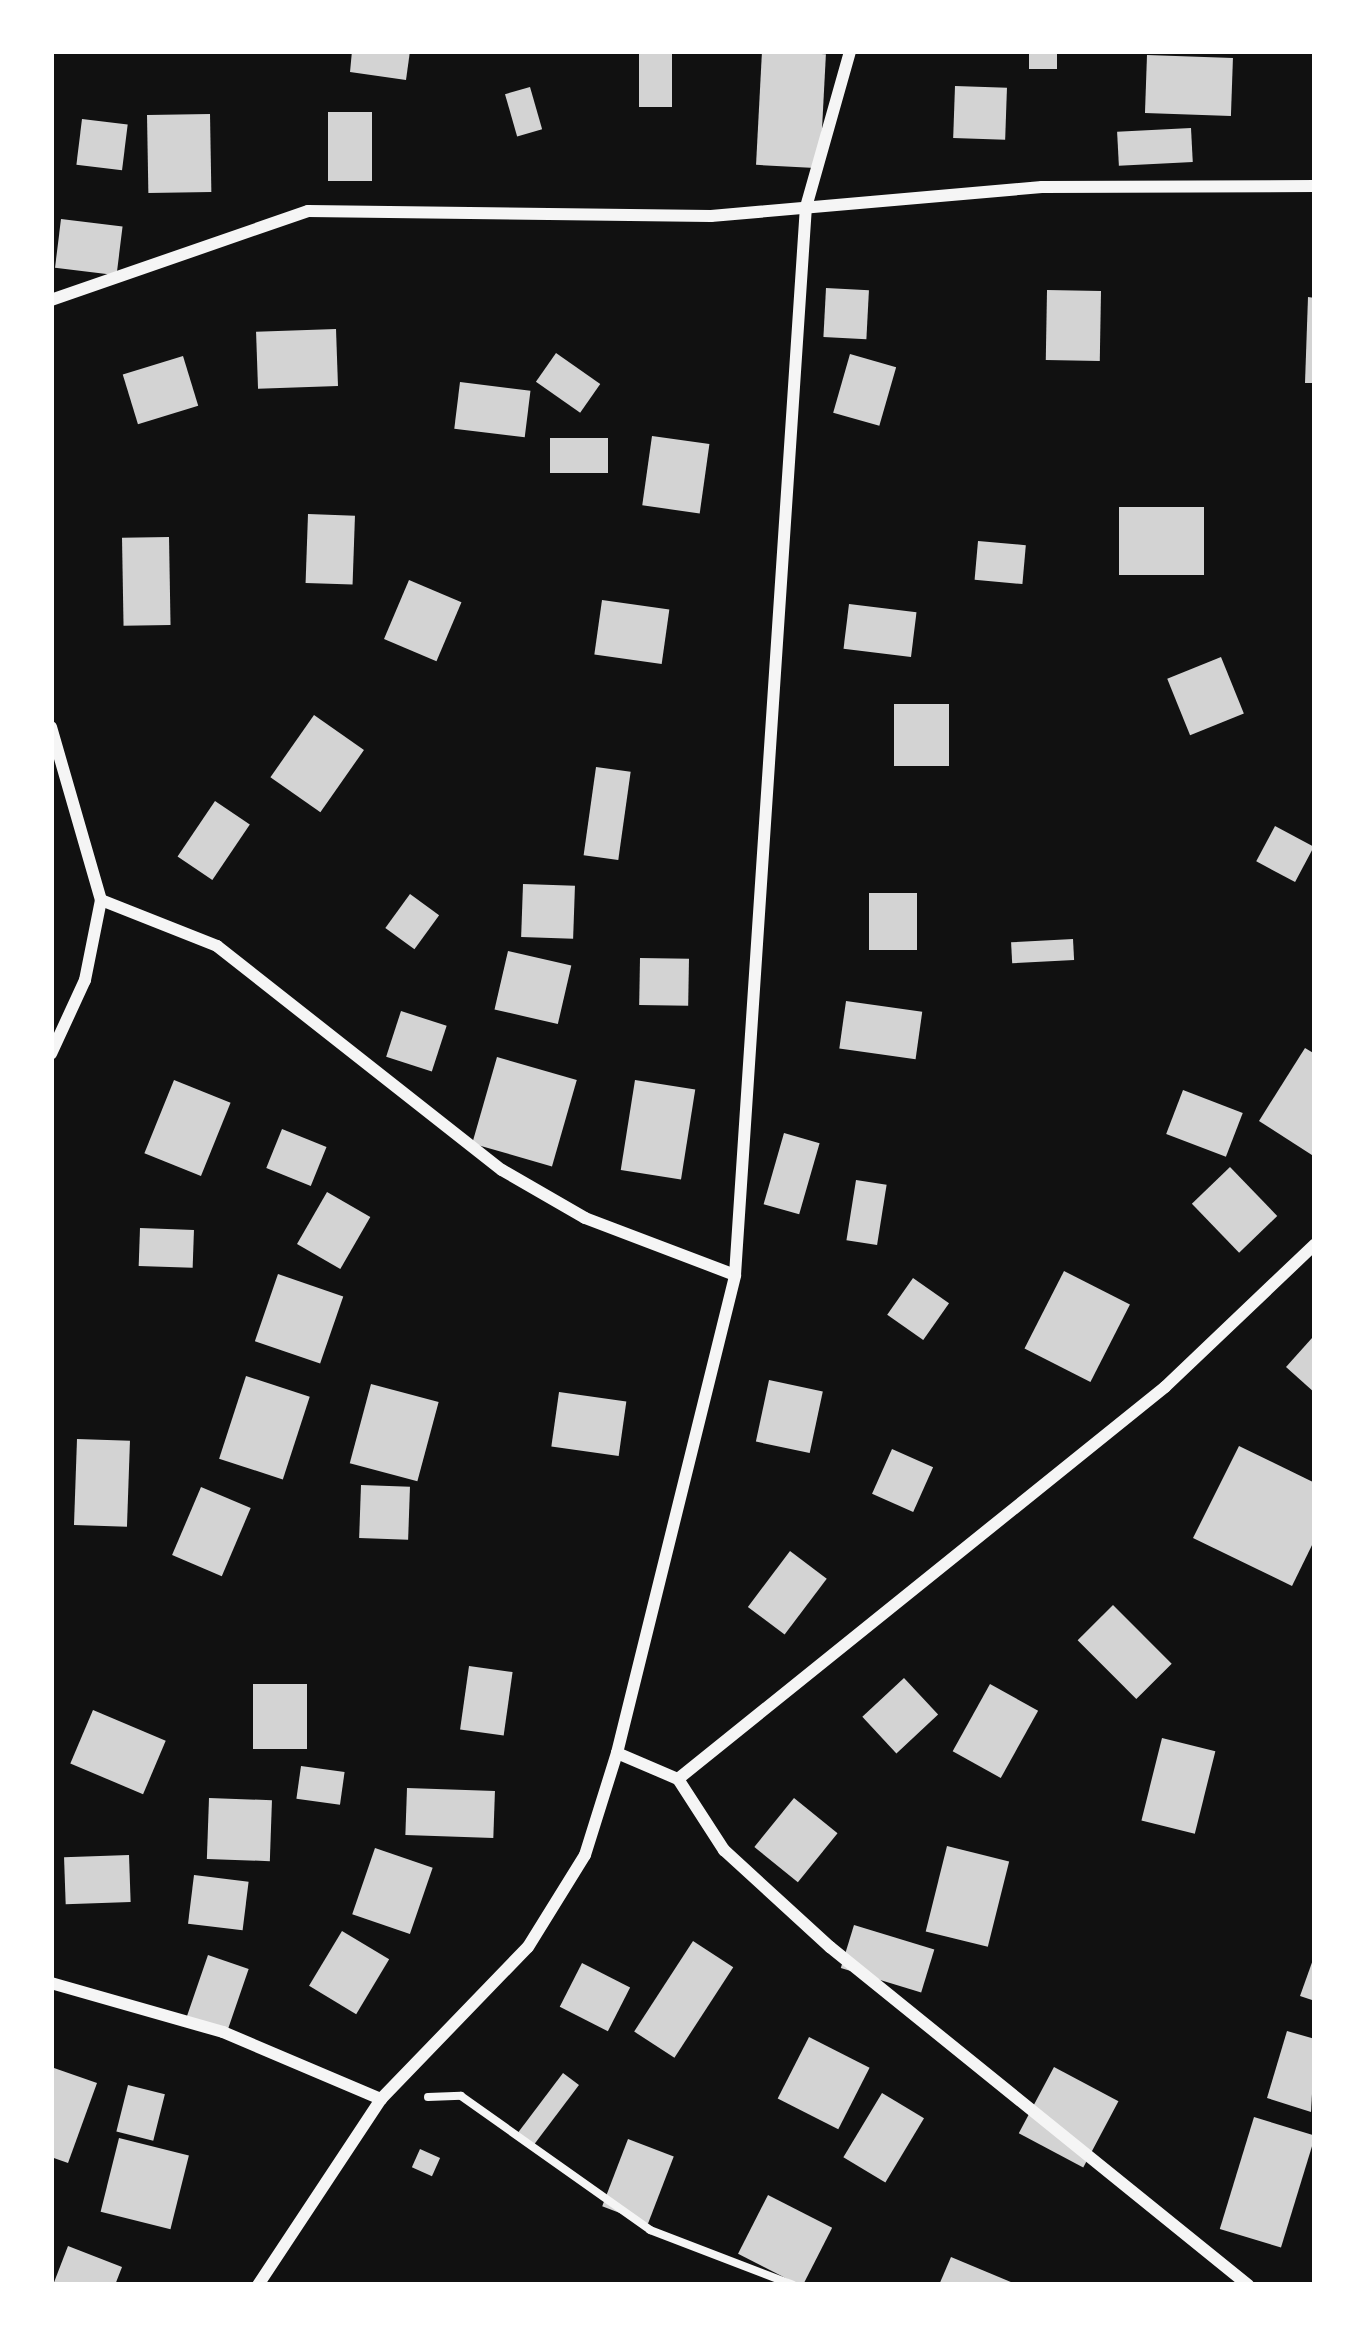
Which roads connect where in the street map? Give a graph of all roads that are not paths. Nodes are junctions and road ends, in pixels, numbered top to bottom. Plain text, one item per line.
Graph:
1 (850, 51) edge
2 (1315, 186) edge
3 (806, 207) junction
4 (51, 300) edge
5 (51, 728) edge
6 (101, 900) junction
7 (51, 1054) edge
8 (1315, 1244) edge
9 (735, 1276) junction
10 (616, 1753) junction
11 (679, 1779) junction
12 (51, 1983) edge
13 (381, 2099) junction
14 (258, 2285) edge
15 (1248, 2285) edge

1 - 3 street
2 - 3 street
3 - 4 street
3 - 9 street
5 - 6 street
6 - 7 street
6 - 9 street
8 - 11 street
9 - 10 street
10 - 11 street
10 - 13 street
11 - 15 street
12 - 13 street
13 - 14 street

